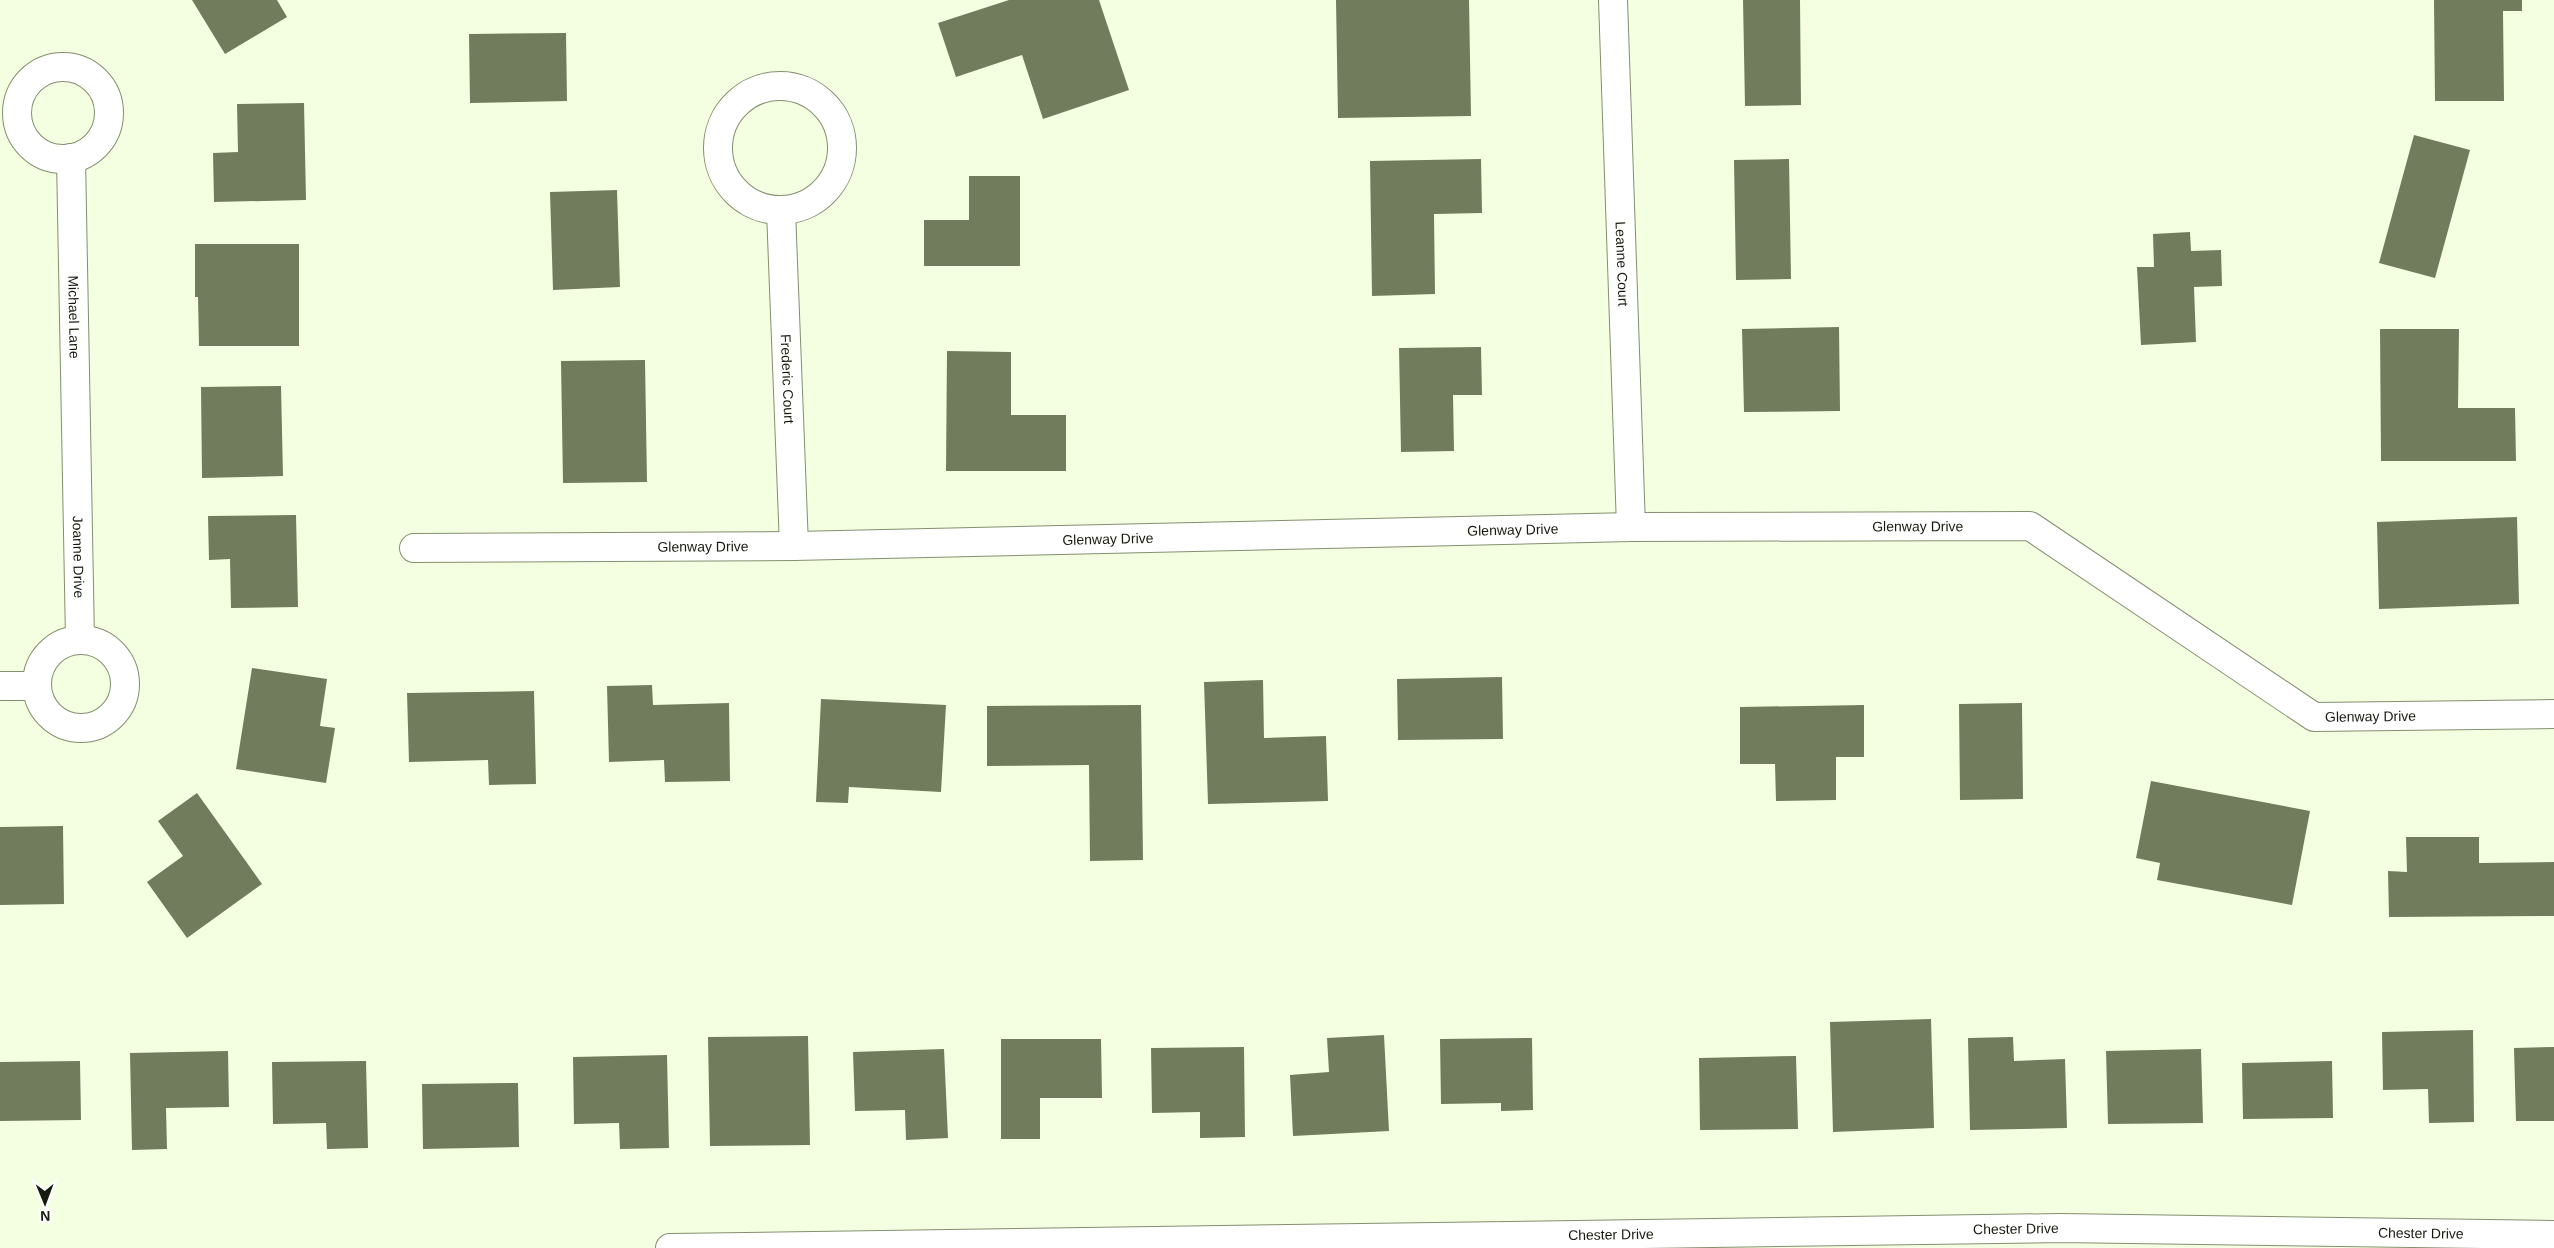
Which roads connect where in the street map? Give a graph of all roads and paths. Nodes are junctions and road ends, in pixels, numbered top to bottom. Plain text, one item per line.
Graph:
1 (1613, 0) edge
2 (10, 98) edge
3 (71, 158) junction
4 (781, 210) junction
5 (79, 475) joint
6 (1631, 527) junction
7 (794, 546) junction
8 (414, 548) dead end
9 (80, 640) junction
10 (0, 686) edge
11 (37, 686) junction
12 (2554, 714) edge
13 (2554, 1235) edge
14 (2118, 1238) edge
15 (670, 1248) edge

1 - 6 street, Leanne Court
2 - 3 street
2 - 3 street
3 - 5 street, Michael Lane
4 - 4 street
4 - 7 street, Frederic Court
5 - 9 street, Joanne Drive
6 - 7 street, Glenway Drive
6 - 12 street, Glenway Drive
7 - 8 street, Glenway Drive
9 - 11 street
9 - 11 street
10 - 11 street
13 - 14 street, Chester Drive
14 - 15 street, Chester Drive

